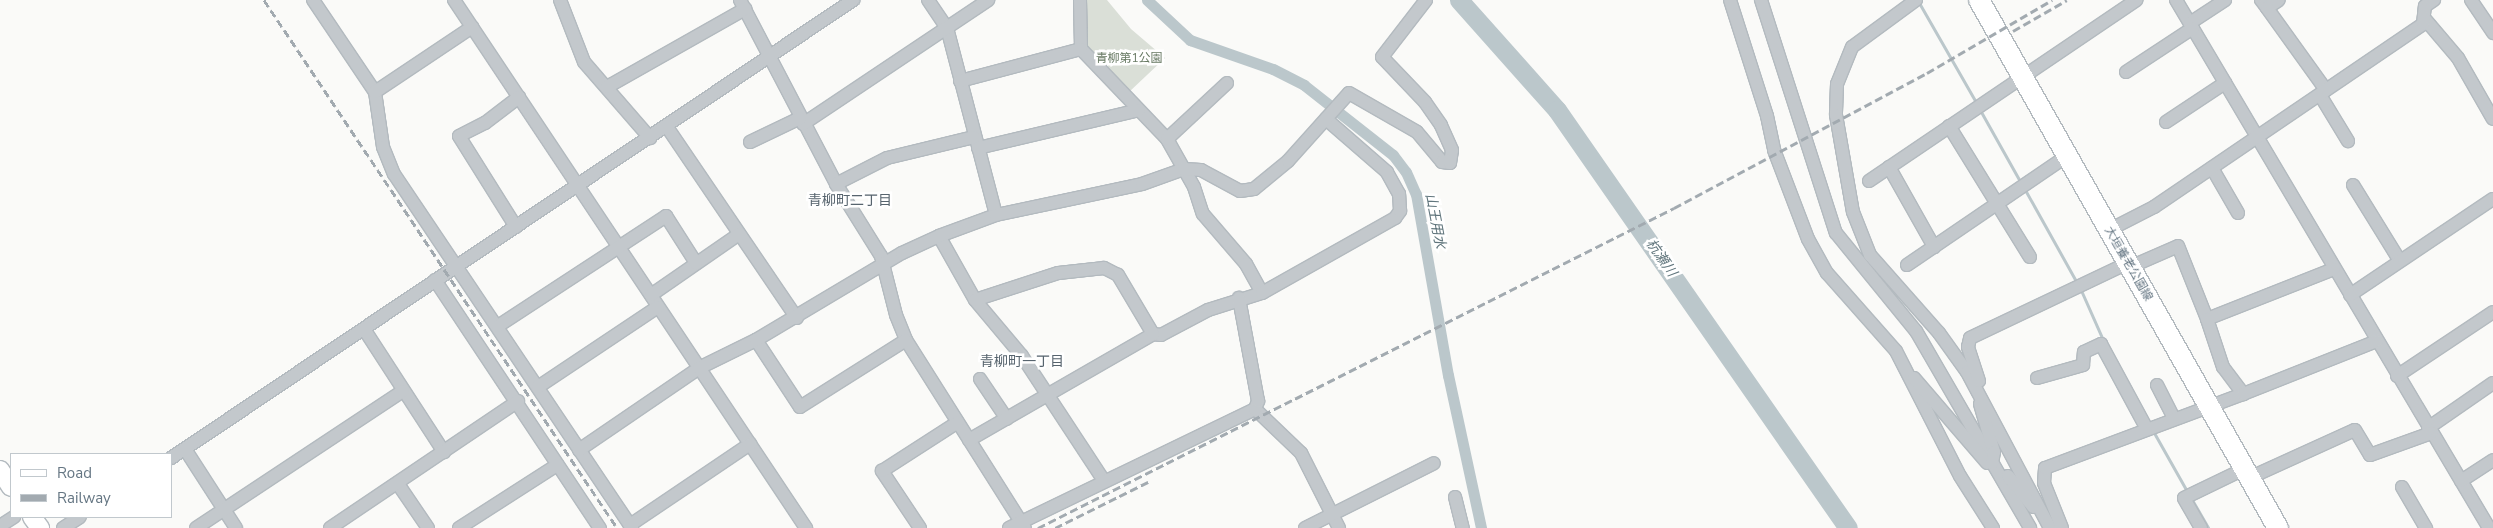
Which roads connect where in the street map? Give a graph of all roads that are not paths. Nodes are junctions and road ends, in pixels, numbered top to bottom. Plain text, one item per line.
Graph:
1 (313, 0) edge
2 (454, 0) edge
3 (560, 0) edge
4 (853, 0) edge
5 (928, 0) edge
6 (988, 0) edge
7 (1080, 0) edge
8 (1426, 0) edge
9 (1730, 0) edge
10 (1761, 0) edge
11 (1916, 0) edge
12 (1979, 0) edge
13 (2136, 0) edge
14 (2176, 0) edge
15 (2225, 0) edge
16 (2279, 0) edge
17 (2434, 0) edge
18 (2471, 0) edge
19 (743, 4) edge
20 (2264, 4) edge
21 (2424, 18) junction
22 (2191, 25) junction
23 (472, 27) junction
24 (947, 28) junction
25 (2493, 33) edge
26 (1081, 49) junction
27 (770, 57) junction
28 (2126, 72) dead end
29 (2022, 75) junction
30 (960, 81) junction
31 (2225, 82) junction
32 (1227, 83) dead end
33 (606, 87) junction
34 (375, 92) junction
35 (2323, 92) junction
36 (519, 97) junction
37 (1139, 110) junction
38 (1328, 117) junction
39 (2493, 118) edge
40 (802, 121) junction
41 (2166, 122) dead end
42 (667, 126) junction
43 (1949, 126) junction
44 (2257, 136) junction
45 (650, 138) junction
46 (1167, 139) junction
47 (2348, 141) dead end
48 (750, 142) dead end
49 (976, 143) junction
50 (2067, 156) junction
51 (1889, 167) junction
52 (2212, 168) junction
53 (1184, 169) junction
54 (1869, 181) dead end
55 (836, 184) junction
56 (2353, 185) dead end
57 (578, 186) junction
58 (2493, 199) edge
59 (1997, 204) junction
60 (2238, 213) dead end
61 (996, 215) junction
62 (516, 227) junction
63 (2109, 230) junction
64 (739, 234) junction
65 (939, 236) junction
66 (619, 246) junction
67 (1934, 247) junction
68 (2030, 257) dead end
69 (2400, 261) junction
70 (696, 263) junction
71 (883, 265) junction
72 (1907, 265) dead end
73 (2129, 265) junction
74 (457, 266) junction
75 (2334, 269) junction
76 (435, 280) junction
77 (1262, 293) junction
78 (651, 295) junction
79 (2350, 295) junction
80 (1239, 298) junction
81 (976, 300) junction
82 (658, 307) junction
83 (2493, 312) edge
84 (796, 318) junction
85 (2207, 319) junction
86 (498, 326) junction
87 (364, 329) junction
88 (1153, 334) junction
89 (756, 340) junction
90 (906, 340) junction
91 (2377, 341) junction
92 (1900, 361) junction
93 (699, 368) junction
94 (2397, 376) junction
95 (2037, 378) dead end
96 (980, 379) dead end
97 (2493, 383) edge
98 (2158, 385) dead end
99 (538, 387) junction
100 (403, 391) junction
101 (1979, 393) junction
102 (2243, 394) junction
103 (1049, 396) junction
104 (518, 401) junction
105 (2209, 406) junction
106 (1256, 409) junction
107 (1007, 419) junction
108 (2174, 419) junction
109 (958, 422) junction
110 (2147, 429) junction
111 (2430, 430) junction
112 (969, 440) junction
113 (750, 444) junction
114 (185, 449) junction
115 (579, 450) junction
116 (444, 452) junction
117 (172, 457) edge
118 (2493, 460) edge
119 (1434, 463) dead end
120 (557, 464) junction
121 (1992, 465) junction
122 (0, 470) edge
123 (2247, 473) junction
124 (1104, 481) junction
125 (2460, 481) junction
126 (398, 484) junction
127 (10, 485) edge
128 (2402, 487) dead end
129 (1455, 497) dead end
130 (224, 510) junction
131 (2040, 510) junction
132 (1332, 513) junction
133 (12, 518) edge
134 (78, 518) edge
135 (1024, 525) edge
136 (0, 526) edge
137 (2493, 526) edge
138 (631, 527) edge
139 (63, 528) edge
140 (196, 528) edge
141 (236, 528) edge
142 (330, 528) edge
143 (428, 528) edge
144 (459, 528) edge
145 (600, 528) edge
146 (806, 528) edge
147 (920, 528) edge
148 (1009, 528) edge
149 (1305, 528) edge
150 (1339, 528) edge
151 (1463, 528) edge
152 (1993, 528) edge
153 (2030, 528) edge
154 (2050, 528) edge
155 (2062, 528) edge
156 (2201, 528) edge
157 (2278, 528) edge
158 (2426, 528) edge
159 (2489, 528) edge

1 - 34 street
2 - 23 street
3 - 33 street
4 - 27 street
5 - 24 street
6 - 24 street
7 - 26 street
8 - 38 street
9 - 92 street
10 - 121 street
11 - 101 street
12 - 29 main road, 大垣養老公園線
13 - 29 street
14 - 22 street
15 - 22 street
16 - 20 street
17 - 21 street
18 - 25 street
19 - 27 street
19 - 33 street
20 - 35 street
21 - 35 street
21 - 39 street
22 - 28 street
22 - 31 street
23 - 34 street
23 - 36 street
24 - 30 street
24 - 40 street
26 - 30 street
26 - 37 street
27 - 40 street
27 - 42 street
29 - 43 street
29 - 50 main road, 大垣養老公園線
30 - 49 street
31 - 41 street
31 - 44 street
32 - 46 street
33 - 45 street
34 - 74 street
35 - 44 street
35 - 47 street
36 - 57 street
36 - 62 street
37 - 46 street
37 - 49 street
38 - 53 street
38 - 77 street
40 - 48 street
40 - 55 street
42 - 45 street
42 - 64 street
43 - 51 street
43 - 59 street
44 - 52 street
44 - 75 street
45 - 57 street
46 - 53 street
49 - 55 street
49 - 61 street
50 - 59 street
50 - 63 main road, 大垣養老公園線
51 - 54 street
51 - 67 street
52 - 60 street
52 - 63 street
53 - 61 street
53 - 77 street
55 - 71 street
56 - 69 street
57 - 62 street
57 - 66 street
58 - 69 street
59 - 67 street
59 - 68 street
61 - 65 street
62 - 74 street
63 - 73 main road, 大垣養老公園線
64 - 70 street
64 - 84 street
65 - 71 street
65 - 81 street
66 - 70 street
66 - 78 street
66 - 86 street
67 - 72 street
69 - 79 street
70 - 78 street
71 - 84 street
71 - 90 street
73 - 85 street
73 - 101 street
73 - 105 main road, 大垣養老公園線
74 - 76 street
74 - 86 street
75 - 79 street
75 - 85 street
76 - 87 street
76 - 104 street
77 - 80 street
78 - 82 street
79 - 91 street
80 - 88 street
80 - 106 street
81 - 88 street
81 - 103 street
82 - 93 street
82 - 99 street
83 - 94 street
84 - 89 street
85 - 102 street
86 - 99 street
87 - 100 street
87 - 114 street
88 - 103 street
89 - 90 street
89 - 93 street
90 - 109 street
91 - 94 street
91 - 102 street
92 - 121 street
92 - 152 street
93 - 113 street
93 - 115 street
94 - 111 street
95 - 110 street
96 - 107 street
97 - 111 street
98 - 108 street
99 - 115 street
100 - 116 street
100 - 130 street
101 - 121 street
101 - 131 street
102 - 105 street
103 - 107 street
103 - 124 street
104 - 116 street
104 - 120 street
105 - 108 street
105 - 123 main road, 大垣養老公園線
106 - 124 street
106 - 132 street
107 - 112 street
108 - 110 street
109 - 112 street
109 - 147 street
110 - 155 street
111 - 123 street
111 - 125 street
112 - 135 street
113 - 138 street
113 - 146 street
114 - 117 street
114 - 130 street
115 - 138 street
116 - 126 street
118 - 125 street
119 - 132 street
120 - 144 street
120 - 145 street
121 - 131 street
121 - 153 street
122 - 127 main road
123 - 156 street
123 - 157 main road, 大垣養老公園線
124 - 135 street
125 - 159 street
126 - 142 street
126 - 143 street
128 - 158 street
129 - 151 street
130 - 140 street
130 - 141 street
131 - 154 street
132 - 149 street
132 - 150 street
133 - 136 street
134 - 139 street
135 - 148 street
137 - 159 street

